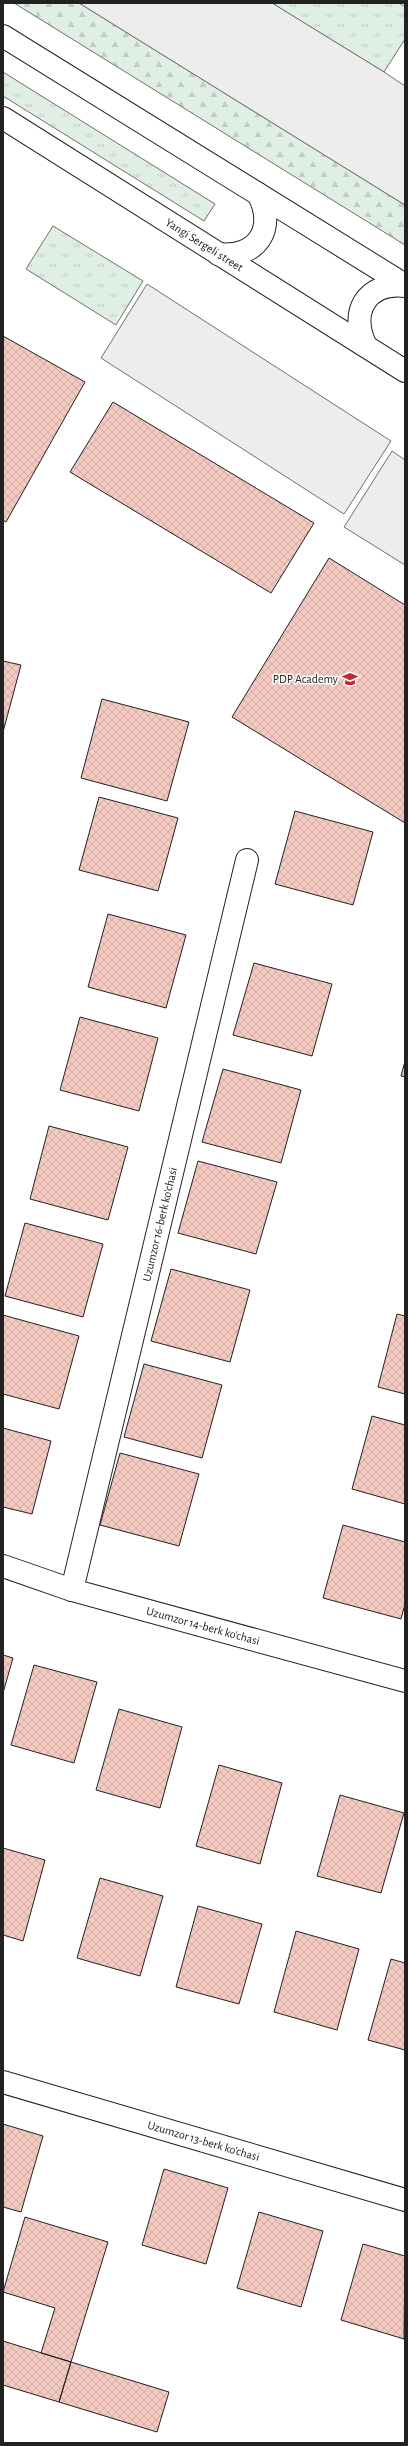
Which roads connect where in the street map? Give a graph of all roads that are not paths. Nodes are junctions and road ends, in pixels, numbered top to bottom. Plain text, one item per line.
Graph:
1 (3, 36) edge
2 (3, 118) edge
3 (258, 194) junction
4 (218, 254) junction
5 (405, 285) edge
6 (366, 346) junction
7 (405, 371) edge
8 (247, 860) dead end
9 (3, 1566) edge
10 (72, 1590) junction
11 (405, 1681) edge
12 (3, 2082) edge
13 (405, 2200) edge

1 - 3 street
2 - 4 street, Yangi Sergeli street
3 - 4 street
3 - 5 street
4 - 6 street, Yangi Sergeli street
5 - 6 street
6 - 7 street, Yangi Sergeli street
8 - 10 street, Uzumzor 16-berk ko'chasi
9 - 10 street, Uzumzor 14-berk ko'chasi
10 - 11 street, Uzumzor 14-berk ko'chasi
12 - 13 street, Uzumzor 13-berk ko'chasi

